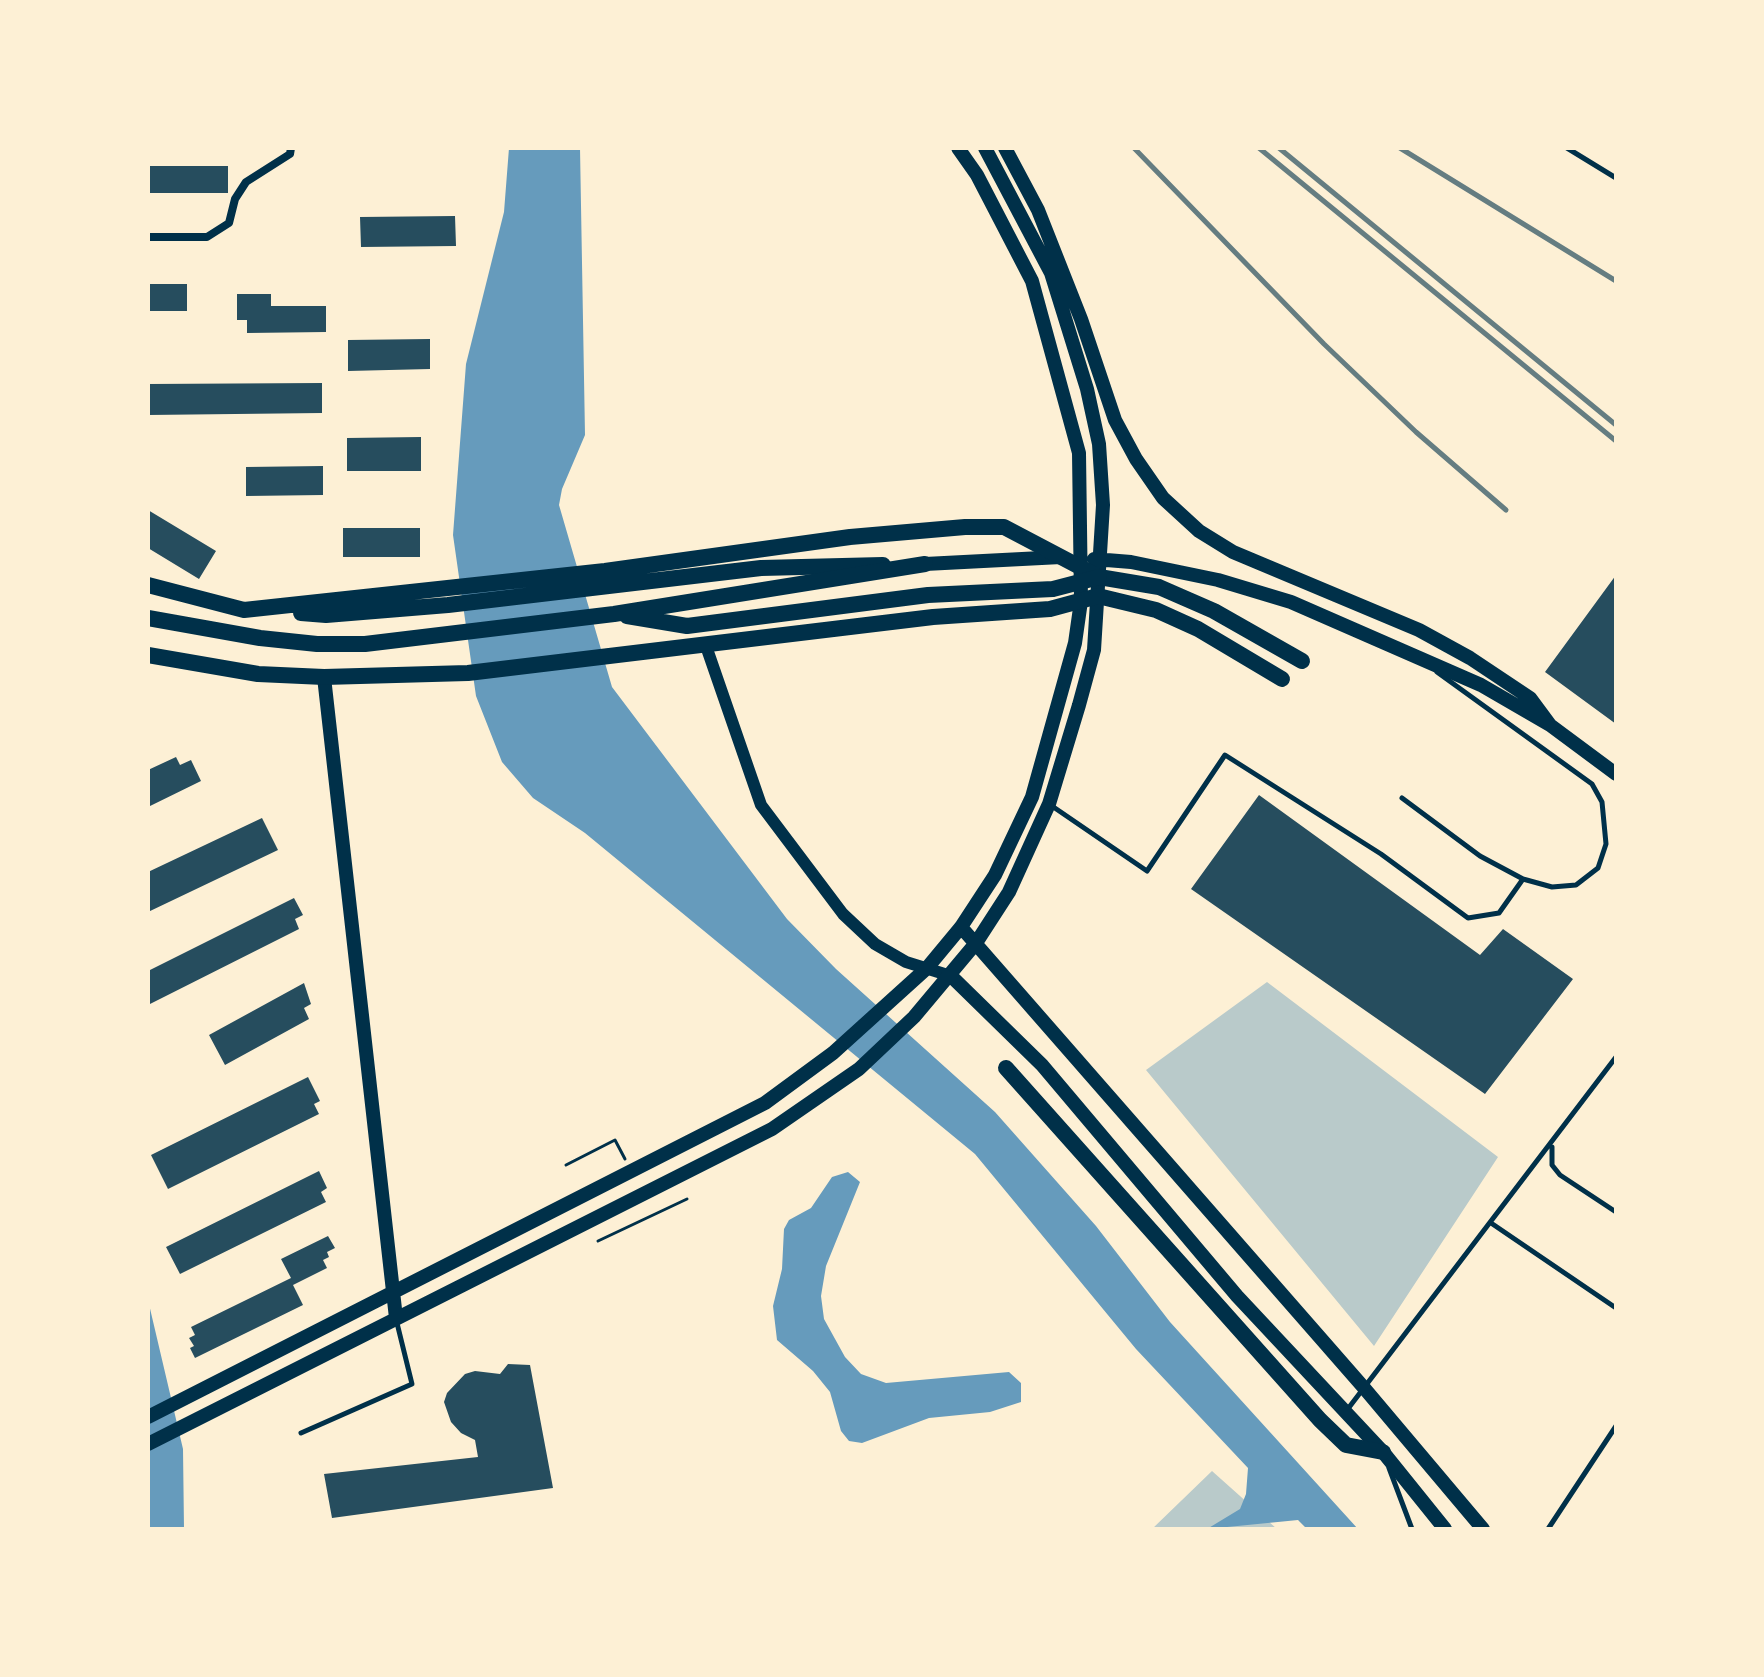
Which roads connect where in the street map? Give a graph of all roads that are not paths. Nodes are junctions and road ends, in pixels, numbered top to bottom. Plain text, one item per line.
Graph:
1 (291, 148) edge
2 (958, 148) edge
3 (985, 148) edge
4 (1005, 148) edge
5 (1567, 148) edge
6 (1616, 178) edge
7 (148, 237) edge
8 (925, 564) junction
9 (1099, 577) junction
10 (608, 579) junction
11 (1081, 582) junction
12 (148, 585) edge
13 (1098, 596) junction
14 (1081, 601) junction
15 (614, 614) junction
16 (148, 618) edge
17 (706, 646) junction
18 (148, 655) edge
19 (1419, 658) junction
20 (1302, 661) dead end
21 (324, 677) junction
22 (1282, 679) dead end
23 (1550, 725) junction
24 (1616, 774) edge
25 (1402, 798) dead end
26 (1049, 804) junction
27 (1523, 879) junction
28 (961, 927) junction
29 (976, 943) junction
30 (927, 968) junction
31 (951, 976) junction
32 (1616, 1057) edge
33 (1006, 1068) dead end
34 (1555, 1139) junction
35 (1616, 1212) edge
36 (1491, 1223) junction
37 (393, 1289) junction
38 (1616, 1308) edge
39 (396, 1318) junction
40 (1365, 1389) junction
41 (1346, 1411) junction
42 (148, 1417) edge
43 (1616, 1426) edge
44 (301, 1433) dead end
45 (148, 1444) edge
46 (1383, 1452) junction
47 (1412, 1529) edge
48 (1445, 1529) edge
49 (1483, 1529) edge
50 (1548, 1529) edge

1 - 7 street
2 - 11 main road
3 - 9 main road
4 - 23 main road
5 - 6 lane
8 - 10 main road
8 - 15 main road
8 - 19 main road
9 - 10 main road
9 - 11 main road
9 - 13 main road
9 - 20 main road
10 - 12 main road
11 - 14 main road
11 - 15 main road
13 - 14 main road
13 - 22 main road
13 - 26 main road
14 - 17 main road
14 - 28 main road
15 - 16 main road
17 - 21 main road
17 - 30 street
18 - 21 main road
19 - 23 main road
19 - 27 lane
21 - 37 main road
23 - 24 main road
25 - 27 lane
26 - 27 lane
26 - 29 main road
28 - 29 main road
28 - 30 main road
29 - 31 main road
29 - 40 main road
30 - 31 street
30 - 37 main road
31 - 39 main road
31 - 41 main road
32 - 34 lane
33 - 46 main road
34 - 35 lane
34 - 36 lane
36 - 38 lane
36 - 40 lane
37 - 39 main road
37 - 42 main road
39 - 44 lane
39 - 45 main road
40 - 41 lane
40 - 49 main road
41 - 46 main road
43 - 50 lane
46 - 47 lane
46 - 48 main road

